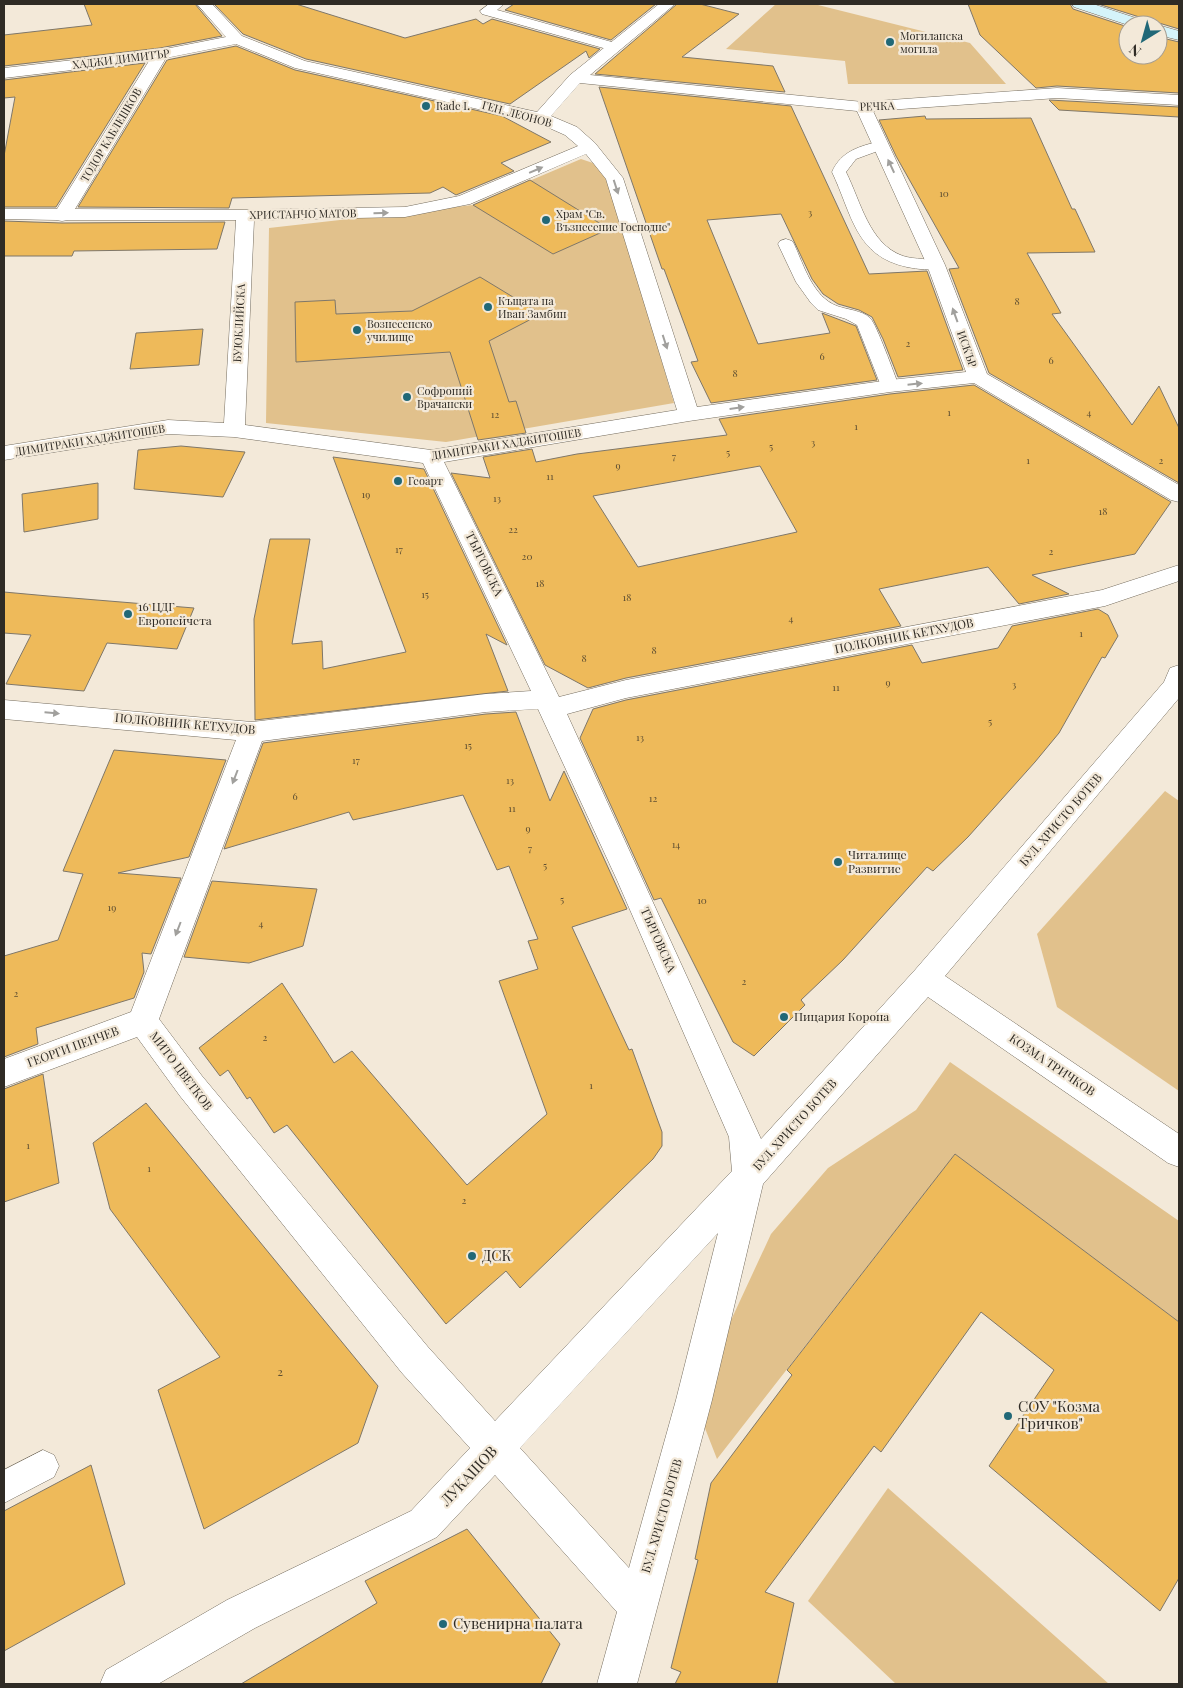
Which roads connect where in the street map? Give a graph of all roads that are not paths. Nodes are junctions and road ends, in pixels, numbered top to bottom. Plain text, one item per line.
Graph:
1 (204, 4) edge
2 (498, 4) edge
3 (668, 4) edge
4 (1079, 4) edge
5 (1118, 17) edge
6 (238, 39) junction
7 (614, 47) junction
8 (160, 55) junction
9 (4, 73) edge
10 (576, 78) junction
11 (1179, 100) edge
12 (863, 107) junction
13 (541, 118) junction
14 (881, 145) junction
15 (589, 147) junction
16 (4, 214) edge
17 (244, 215) junction
18 (62, 216) junction
19 (786, 244) dead end
20 (936, 265) junction
21 (978, 377) junction
22 (890, 386) junction
23 (689, 415) junction
24 (234, 430) junction
25 (4, 453) edge
26 (431, 456) junction
27 (1179, 495) edge
28 (1179, 573) edge
29 (1179, 674) edge
30 (549, 704) junction
31 (4, 708) edge
32 (252, 732) junction
33 (925, 979) junction
34 (143, 1021) junction
35 (4, 1072) edge
36 (1179, 1152) edge
37 (749, 1176) junction
38 (495, 1448) junction
39 (43, 1466) dead end
40 (4, 1487) edge
41 (637, 1605) junction
42 (120, 1684) edge
43 (617, 1684) edge

1 - 6 street, ГЕН. ЛЕОНОВ
2 - 7 lane
3 - 7 street
4 - 5 street
6 - 8 street, ХАДЖИ ДИМИТЪР
6 - 13 street, ГЕН. ЛЕОНОВ
7 - 10 street
8 - 9 street, ХАДЖИ ДИМИТЪР
8 - 18 street, ТОДОР КАБЛЕШКОВ
10 - 12 street, РЕЧКА
10 - 13 street
11 - 12 street, РЕЧКА
12 - 14 street, ИСКЪР
13 - 15 street, ГЕН. ЛЕОНОВ
20 -> 14 street, ИСКЪР
14 - 20 lane
17 -> 15 street, ХРИСТАНЧО МАТОВ
15 -> 23 street, ГЕН. ЛЕОНОВ
16 - 18 street, ХРИСТАНЧО МАТОВ
17 - 18 street, ХРИСТАНЧО МАТОВ
17 - 24 street, БУЮКЛИЙСКА
19 - 22 lane
21 -> 20 street, ИСКЪР
22 -> 21 street, ДИМИТРАКИ ХАДЖИТОШЕВ
21 - 27 street, ИСКЪР
23 -> 22 street, ДИМИТРАКИ ХАДЖИТОШЕВ
23 - 26 street, ДИМИТРАКИ ХАДЖИТОШЕВ
24 - 25 street, ДИМИТРАКИ ХАДЖИТОШЕВ
24 - 26 street, ДИМИТРАКИ ХАДЖИТОШЕВ
26 - 30 street, ТЪРГОВСКА
28 - 30 street, ПОЛКОВНИК КЕТХУДОВ
29 - 33 street, БУЛ. ХРИСТО БОТЕВ
30 - 32 street, ПОЛКОВНИК КЕТХУДОВ
30 - 37 street, ТЪРГОВСКА
31 -> 32 street, ПОЛКОВНИК КЕТХУДОВ
32 -> 34 street, МИТО ЦВЕТКОВ
33 - 36 street, КОЗМА ТРИЧКОВ
33 - 37 street, БУЛ. ХРИСТО БОТЕВ
34 - 35 street, ГЕОРГИ ПЕНЧЕВ
34 - 38 street, МИТО ЦВЕТКОВ
37 - 38 street, ЛУКАШОВ
37 - 41 street, БУЛ. ХРИСТО БОТЕВ
38 - 41 street, МИТО ЦВЕТКОВ
38 - 42 street, ЛУКАШОВ
39 - 40 lane
41 - 43 street, БУЛ. ХРИСТО БОТЕВ

